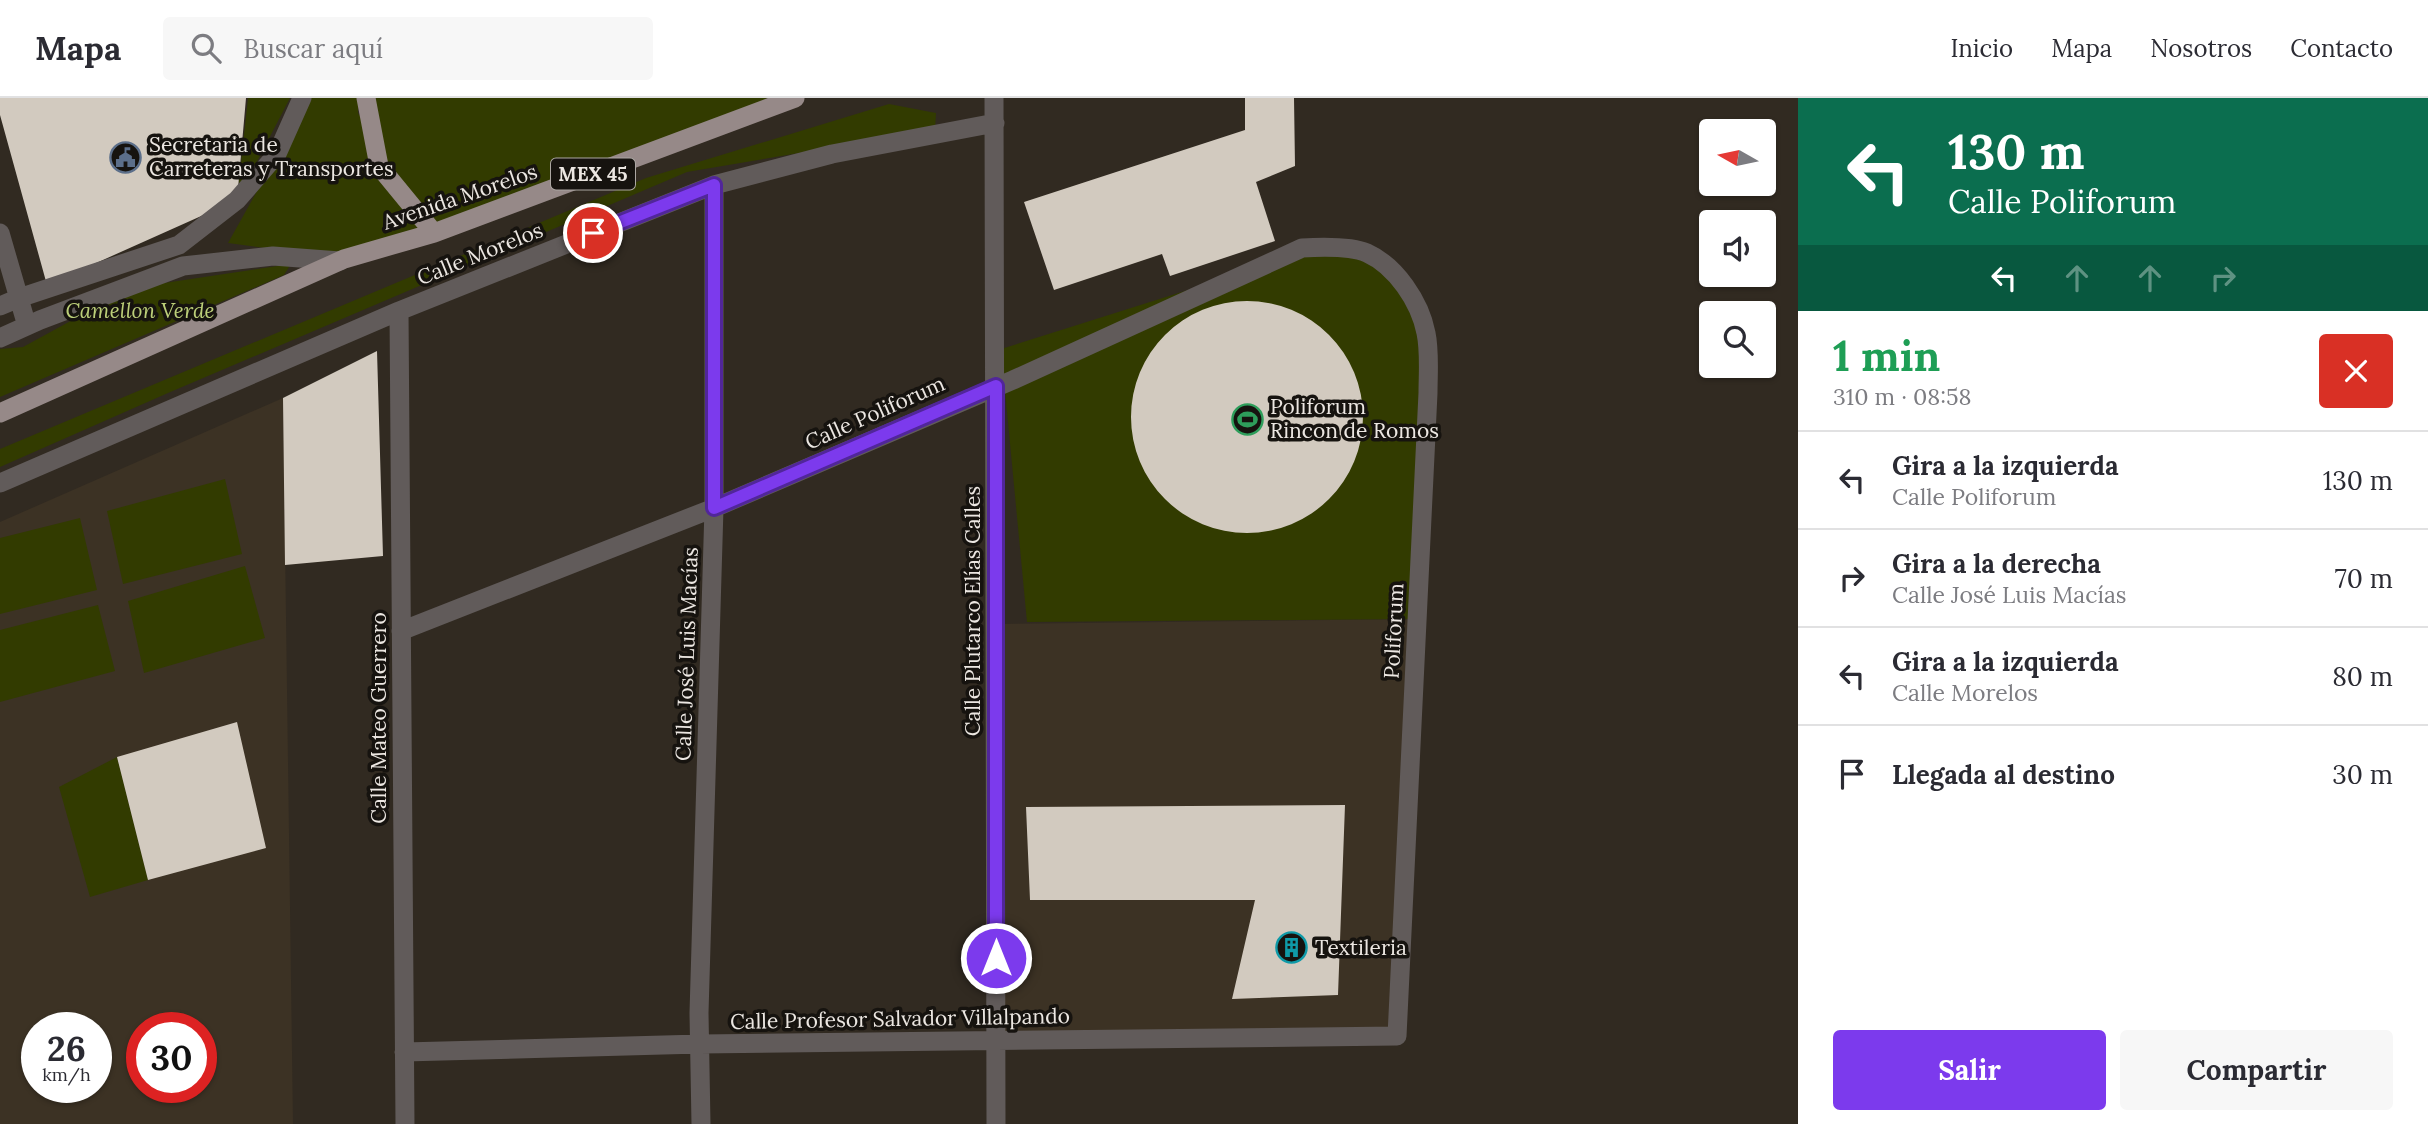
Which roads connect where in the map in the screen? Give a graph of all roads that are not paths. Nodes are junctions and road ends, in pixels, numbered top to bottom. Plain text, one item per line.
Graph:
1 (302, 98) edge
2 (366, 98) edge
3 (767, 98) edge
4 (795, 98) edge
5 (995, 98) edge
6 (752, 113) junction
7 (995, 123) junction
8 (714, 185) junction
9 (0, 233) edge
10 (434, 233) junction
11 (179, 245) junction
12 (1365, 252) joint
13 (340, 261) junction
14 (183, 266) junction
15 (19, 298) junction
16 (0, 306) edge
17 (400, 311) junction
18 (27, 326) junction
19 (0, 338) edge
20 (996, 386) junction
21 (0, 413) edge
22 (0, 483) edge
23 (714, 508) junction
24 (401, 631) junction
25 (1397, 1036) joint
26 (996, 1041) junction
27 (700, 1044) junction
28 (404, 1052) junction
29 (405, 1124) edge
30 (701, 1124) edge
31 (996, 1124) edge

1 - 11 street
2 - 10 main road
3 - 6 main road
4 - 6 main road, MEX 45
5 - 7 street, Calle Plutarco Elías Calles
6 - 10 main road, Avenida Morelos / MEX 45
7 - 8 street, Calle Morelos
7 - 20 street, Calle Plutarco Elías Calles
8 - 17 street, Calle Morelos
8 - 23 street, Calle José Luis Macías
9 - 15 street
10 - 13 main road, Avenida Morelos / MEX 45
11 - 14 street
11 - 15 street
12 - 20 street, Calle Poliforum
12 - 25 street, Poliforum
13 - 14 street, Avenida Morelos
13 - 21 main road, Avenida Morelos / MEX 45
14 - 18 street, Avenida Morelos
15 - 16 street
15 - 18 street
17 - 22 street, Calle Morelos
17 - 24 street, Calle Mateo Guerrero
18 - 19 street, Avenida Morelos
20 - 23 street, Calle Poliforum
20 - 26 street, Calle Plutarco Elías Calles
23 - 24 street, Calle Poliforum
23 - 27 street, Calle José Luis Macías
24 - 28 street, Calle Mateo Guerrero
25 - 26 street, Calle Profesor Salvador Villalpando
26 - 27 street, Calle Profesor Salvador Villalpando
26 - 31 street, Calle Plutarco Elías Calles
27 - 28 street, Calle Profesor Salvador Villalpando
27 - 30 street, Calle José Luis Macías
28 - 29 street, Calle Mateo Guerrero

